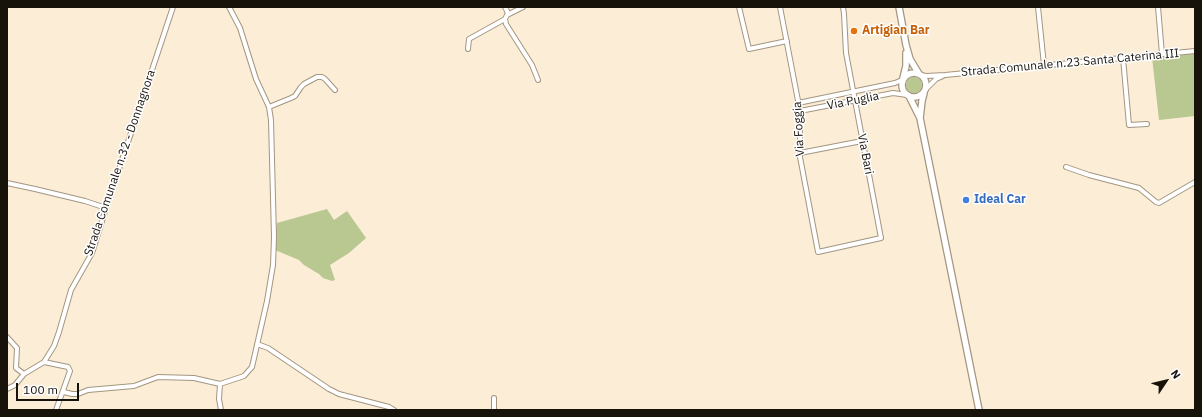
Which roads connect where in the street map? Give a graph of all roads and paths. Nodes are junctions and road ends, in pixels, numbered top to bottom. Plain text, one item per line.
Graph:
1 (173, 7) edge
2 (229, 7) edge
3 (505, 7) edge
4 (523, 7) edge
5 (739, 7) edge
6 (780, 7) edge
7 (843, 7) edge
8 (899, 7) edge
9 (1038, 7) edge
10 (1158, 7) edge
11 (506, 17) junction
12 (787, 41) junction
13 (906, 45) junction
14 (468, 49) dead end
15 (1195, 51) edge
16 (1162, 54) junction
17 (1123, 58) junction
18 (1044, 65) junction
19 (920, 74) junction
20 (945, 75) junction
21 (538, 80) dead end
22 (903, 80) junction
23 (335, 90) dead end
24 (925, 91) junction
25 (853, 92) junction
26 (908, 96) junction
27 (854, 100) junction
28 (798, 102) junction
29 (268, 106) junction
30 (800, 111) junction
31 (920, 118) junction
32 (1147, 124) dead end
33 (862, 141) junction
34 (800, 153) junction
35 (1066, 167) dead end
36 (1195, 182) edge
37 (7, 183) edge
38 (106, 208) junction
39 (818, 252) joint
40 (7, 337) edge
41 (257, 344) junction
42 (44, 362) junction
43 (24, 374) junction
44 (220, 384) junction
45 (7, 389) edge
46 (64, 392) junction
47 (494, 398) dead end
48 (56, 410) edge
49 (221, 410) edge
50 (394, 410) edge
51 (494, 410) edge
52 (979, 410) edge

1 - 38 street, Strada Comunale n.32 - Donnagnora
2 - 29 street
3 - 11 street
4 - 11 street
5 - 12 street
6 - 12 street, Via Foggia
7 - 25 street, Via Bari
8 - 13 main road
9 - 18 street
10 - 16 street
11 - 14 street
11 - 21 street
12 - 28 street, Via Foggia
13 - 19 main road
13 - 22 main road
15 - 16 street, Strada Comunale n.23 Santa Caterina III
16 - 17 street, Strada Comunale n.23 Santa Caterina III
17 - 18 street, Strada Comunale n.23 Santa Caterina III
17 - 32 street
18 - 20 street, Strada Comunale n.23 Santa Caterina III
19 - 20 street, Strada Comunale n.23 Santa Caterina III
19 - 22 main road
19 - 24 main road
20 - 24 street
22 - 25 street, Via Puglia
22 - 26 main road
23 - 29 street
24 - 26 main road
24 - 31 main road
25 - 27 street, Via Bari
25 - 28 street, Via Puglia
26 - 27 street, Via Puglia
26 - 31 main road
27 - 30 street, Via Puglia
27 - 33 street, Via Bari
28 - 30 street, Via Foggia
29 - 41 street
30 - 34 street, Via Foggia
31 - 52 main road
33 - 34 street
33 - 39 street, Via Bari
34 - 39 street, Via Foggia
35 - 36 street
37 - 38 street
38 - 42 street, Strada Comunale n.32 - Donnagnora
40 - 43 street
41 - 44 street
41 - 50 street
42 - 43 street, Strada Comunale n.32 - Donnagnora
42 - 46 street
43 - 45 street, Strada Comunale n.32 - Donnagnora
44 - 46 street
44 - 49 street
46 - 48 street
47 - 51 street

